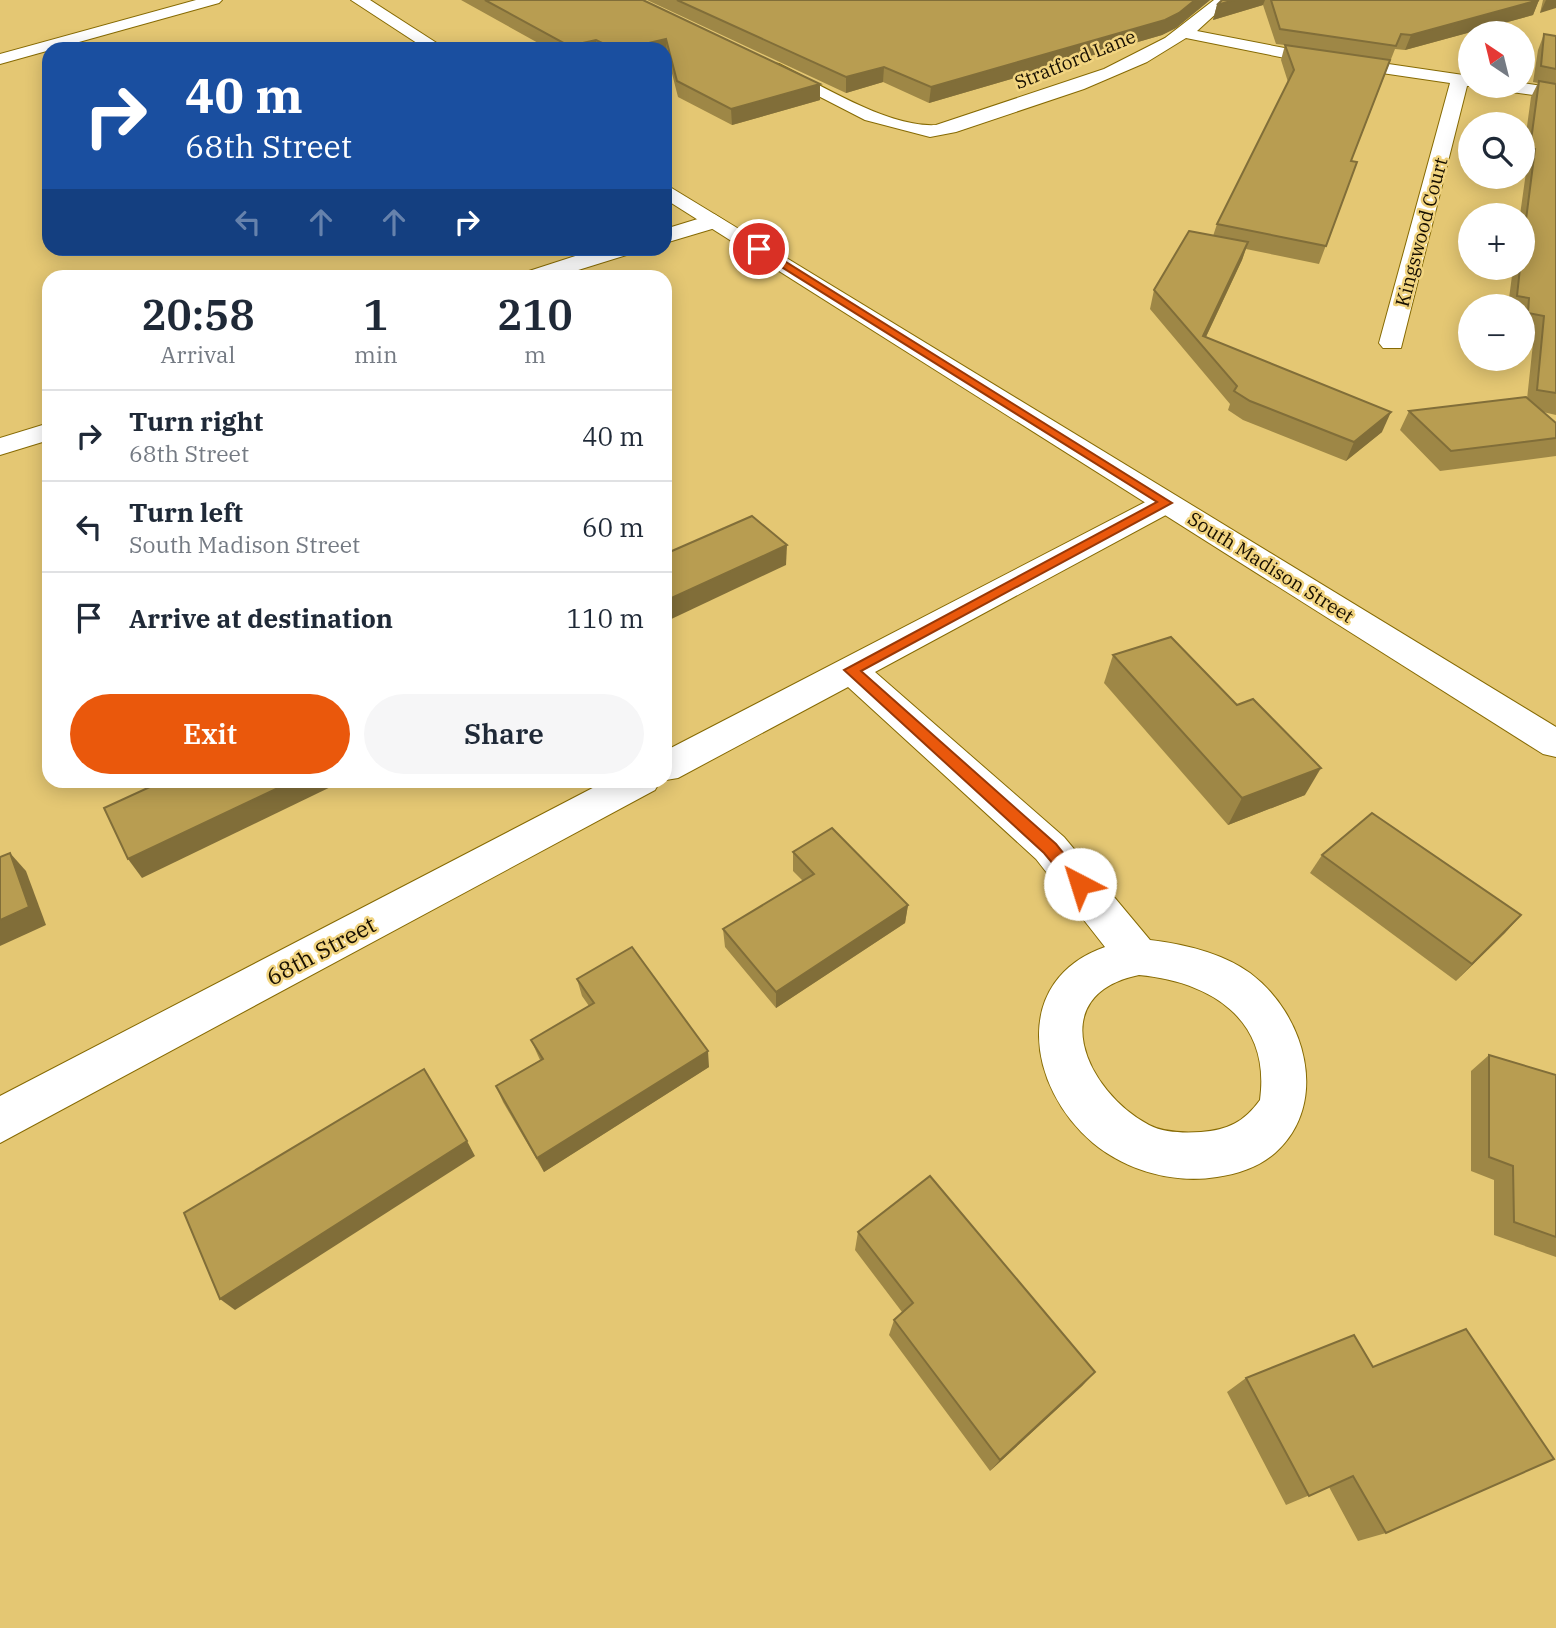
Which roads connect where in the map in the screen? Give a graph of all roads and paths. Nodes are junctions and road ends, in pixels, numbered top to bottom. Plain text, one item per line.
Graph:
1 (214, 0) edge
2 (359, 0) edge
3 (1223, 0) edge
4 (1182, 33) junction
5 (62, 42) edge
6 (427, 42) edge
7 (42, 47) edge
8 (0, 59) edge
9 (761, 63) edge
10 (1458, 79) edge
11 (1535, 90) edge
12 (1556, 93) edge
13 (1460, 98) edge
14 (672, 194) edge
15 (714, 221) junction
16 (672, 234) edge
17 (600, 256) edge
18 (556, 270) edge
19 (1392, 344) dead end
20 (42, 433) edge
21 (0, 447) edge
22 (1166, 503) junction
23 (851, 670) junction
24 (1556, 744) edge
25 (672, 764) edge
26 (627, 788) edge
27 (1139, 957) junction
28 (0, 1121) edge

1 - 5 street
2 - 6 street
3 - 4 street, Stratford Lane
4 - 9 street, Stratford Lane
4 - 10 street
7 - 8 street
11 - 12 street
13 - 19 street, Kingswood Court
14 - 15 street, South Madison Street
15 - 16 street
15 - 22 street, South Madison Street
17 - 18 street
20 - 21 street
22 - 23 street
22 - 24 street, South Madison Street
23 - 25 street
23 - 27 street
26 - 28 street, 68th Street
27 - 27 street

